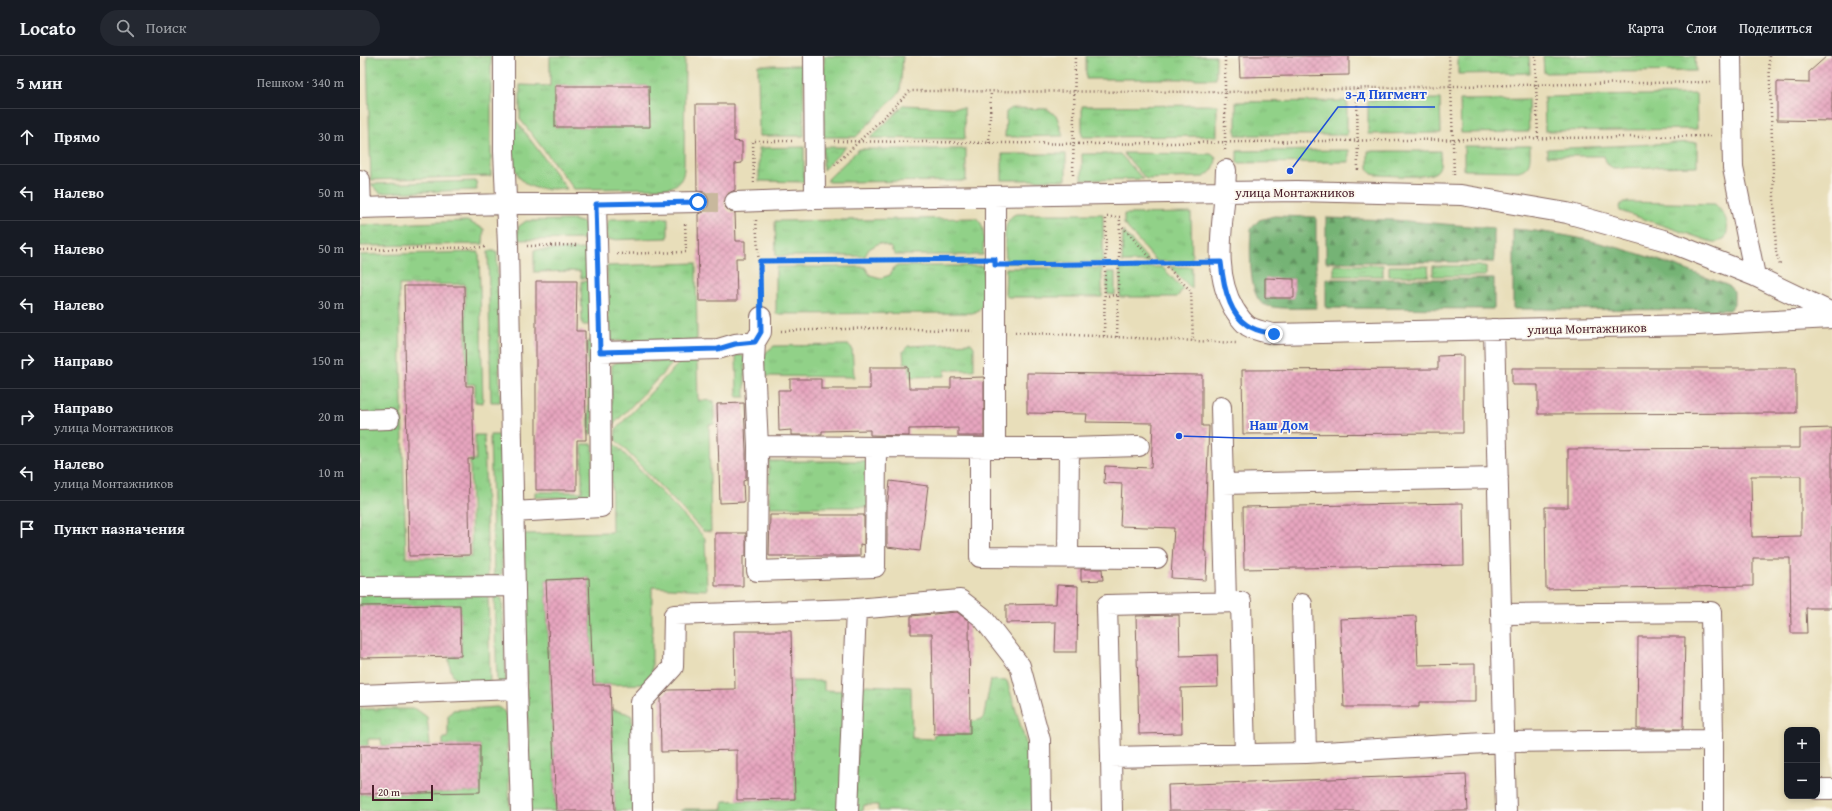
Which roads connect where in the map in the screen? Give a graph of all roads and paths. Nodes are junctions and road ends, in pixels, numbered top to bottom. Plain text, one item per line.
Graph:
1 (504, 56) edge
2 (814, 56) edge
3 (1074, 56) edge
4 (1225, 56) edge
5 (1449, 56) edge
6 (1535, 56) edge
7 (1731, 56) edge
8 (1769, 56) edge
9 (1731, 81) junction
10 (1451, 86) junction
11 (1536, 86) junction
12 (1357, 89) junction
13 (991, 91) junction
14 (1074, 91) junction
15 (1226, 92) junction
16 (1734, 135) junction
17 (1538, 138) junction
18 (1453, 140) junction
19 (813, 141) junction
20 (1358, 141) junction
21 (858, 142) junction
22 (989, 143) junction
23 (1225, 143) junction
24 (1073, 144) junction
25 (1226, 170) joint
26 (360, 180) edge
27 (815, 192) junction
28 (1225, 192) junction
29 (1358, 192) junction
30 (1074, 195) junction
31 (1454, 195) junction
32 (995, 197) junction
33 (691, 202) joint
34 (735, 202) tunnel mouth
35 (505, 204) junction
36 (596, 204) junction
37 (360, 208) edge
38 (755, 209) junction
39 (1120, 224) junction
40 (508, 246) junction
41 (360, 250) edge
42 (597, 250) junction
43 (760, 261) junction
44 (995, 262) junction
45 (1221, 262) junction
46 (1105, 264) junction
47 (1119, 264) junction
48 (1156, 264) junction
49 (1163, 264) junction
50 (1783, 268) dead end
51 (1755, 276) junction
52 (1118, 295) junction
53 (1105, 296) junction
54 (1832, 313) edge
55 (761, 317) joint
56 (1832, 318) edge
57 (1494, 329) junction
58 (1104, 336) dead end
59 (1117, 337) dead end
60 (1193, 341) dead end
61 (755, 342) junction
62 (600, 352) junction
63 (1221, 407) dead end
64 (389, 419) dead end
65 (360, 420) edge
66 (758, 446) junction
67 (1139, 446) dead end
68 (876, 447) junction
69 (987, 448) junction
70 (1069, 448) junction
71 (1498, 478) junction
72 (1223, 484) junction
73 (513, 512) junction
74 (1068, 558) junction
75 (1157, 558) dead end
76 (514, 586) junction
77 (360, 587) edge
78 (1226, 602) junction
79 (1302, 604) dead end
80 (856, 609) junction
81 (1501, 614) junction
82 (517, 689) junction
83 (360, 695) edge
84 (1712, 740) junction
85 (1503, 742) junction
86 (1306, 753) junction
87 (1245, 754) junction
88 (1111, 757) junction
89 (1820, 789) edge
90 (1832, 789) edge
91 (521, 811) edge
92 (642, 811) edge
93 (848, 811) edge
94 (1041, 811) edge
95 (1112, 811) edge
96 (1506, 811) edge
97 (1713, 811) edge

1 - 35 street
2 - 19 street
3 - 14 path
4 - 15 path
5 - 10 path
6 - 11 path
7 - 9 street
8 - 50 path
9 - 11 path
9 - 16 street
10 - 11 path
10 - 12 path
10 - 18 path
11 - 17 path
12 - 15 path
12 - 20 path
13 - 14 path
13 - 21 path
13 - 22 path
14 - 15 path
14 - 24 path
15 - 23 path
16 - 17 path
16 - 51 street
17 - 18 path
18 - 20 path
18 - 31 path
19 - 21 path
19 - 27 street
19 - 38 path
20 - 23 path
20 - 29 path
21 - 22 path
21 - 27 path
22 - 24 path
23 - 24 path
23 - 25 path
24 - 30 path
25 - 28 street
26 - 37 street
27 - 32 street
27 - 38 street
28 - 29 street, улица Монтажников
28 - 30 street
28 - 45 street, улица Монтажников
29 - 31 street, улица Монтажников
30 - 32 street
31 - 51 street, улица Монтажников
32 - 44 street
33 - 36 street
33 - 42 path
34 - 38 street
35 - 36 street
35 - 37 street
35 - 40 street
36 - 42 street
38 - 43 path
39 - 46 path
39 - 47 path
39 - 48 path
40 - 41 path
40 - 42 path
40 - 73 street
42 - 62 street
43 - 44 path
43 - 55 path
44 - 46 path
44 - 69 street
45 - 49 path
45 - 57 street, улица Монтажников
46 - 47 path
46 - 53 path
47 - 48 path
47 - 52 path
48 - 49 path
49 - 60 path
51 - 54 street, улица Монтажников
52 - 53 path
52 - 59 path
53 - 58 path
55 - 61 street
56 - 57 street, улица Монтажников
57 - 71 street
61 - 62 street
61 - 66 street
62 - 73 street
63 - 72 street
64 - 65 street
66 - 68 street
66 - 68 street
67 - 70 street
68 - 69 street
69 - 70 street
69 - 74 street
70 - 74 street
71 - 72 street
71 - 81 street
72 - 78 street
73 - 76 street
74 - 75 street
76 - 77 street
76 - 82 street
78 - 87 street
78 - 88 street
79 - 86 street
80 - 92 street
80 - 93 street
80 - 94 street
81 - 84 street
81 - 85 street
82 - 83 street
82 - 91 street
84 - 85 street
84 - 97 street
85 - 86 street
85 - 96 street
86 - 87 street
87 - 88 street
88 - 95 street
89 - 90 street

